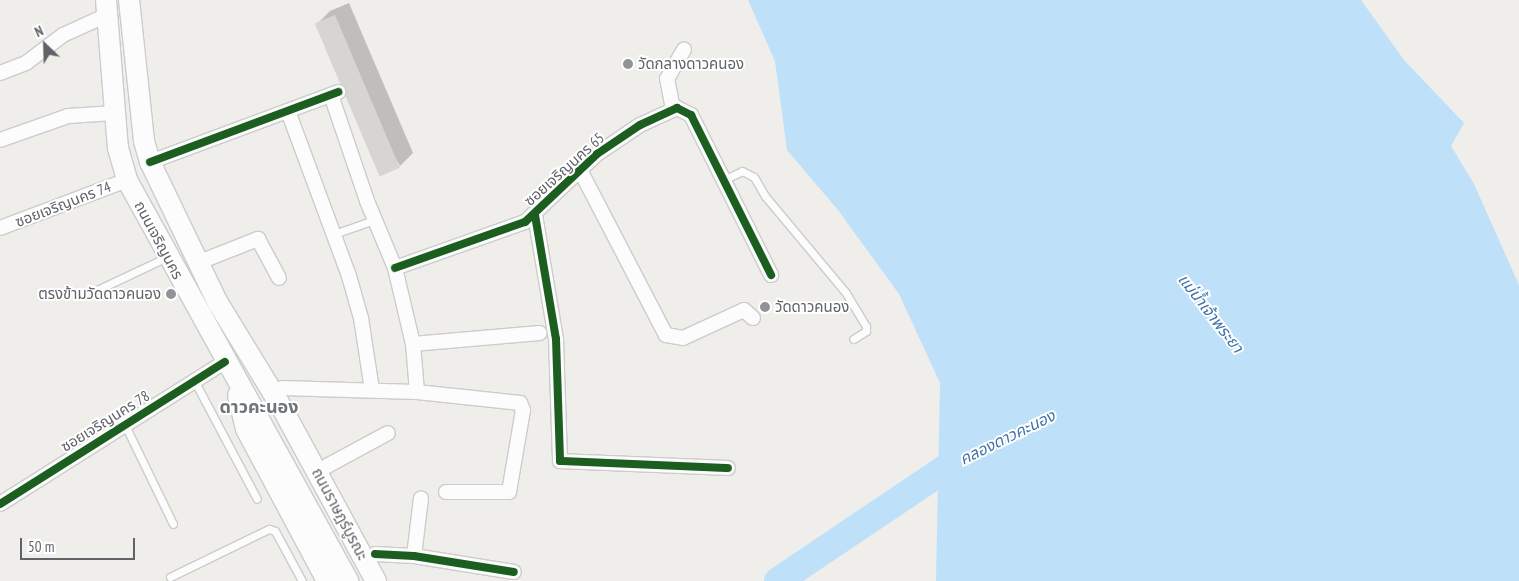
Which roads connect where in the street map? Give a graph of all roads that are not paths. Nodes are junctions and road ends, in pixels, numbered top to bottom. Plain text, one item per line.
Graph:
1 (129, 0) edge
2 (106, 8) edge
3 (684, 49) dead end
4 (0, 73) edge
5 (673, 109) junction
6 (288, 111) junction
7 (114, 113) junction
8 (0, 140) edge
9 (150, 162) junction
10 (580, 170) junction
11 (127, 180) junction
12 (722, 180) junction
13 (534, 215) junction
14 (374, 220) junction
15 (0, 228) edge
16 (334, 234) junction
17 (168, 256) junction
18 (197, 263) junction
19 (395, 268) junction
20 (771, 275) dead end
21 (279, 278) dead end
22 (95, 291) dead end
23 (753, 318) dead end
24 (540, 333) dead end
25 (853, 339) dead end
26 (413, 344) junction
27 (225, 362) junction
28 (194, 382) junction
29 (237, 384) junction
30 (275, 385) junction
31 (372, 390) junction
32 (417, 392) junction
33 (124, 423) junction
34 (388, 433) dead end
35 (303, 447) joint
36 (281, 457) joint
37 (327, 466) junction
38 (728, 468) dead end
39 (446, 492) dead end
40 (421, 498) dead end
41 (257, 499) dead end
42 (0, 504) edge
43 (173, 524) dead end
44 (375, 554) junction
45 (414, 556) junction
46 (514, 572) dead end
47 (170, 577) dead end
48 (302, 581) edge
49 (328, 581) edge
50 (348, 581) edge
51 (376, 581) edge
52 (389, 581) edge

1 - 9 main road, ถนนเจริญนคร
2 - 4 street
2 - 7 main road, ถนนเจริญนคร
3 - 5 street
5 - 10 street, ซอยเจริญนคร 65
5 - 12 street
6 - 9 street
6 - 14 street
6 - 16 street
7 - 8 street
7 - 11 main road, ถนนเจริญนคร
9 - 18 main road, ถนนเจริญนคร
10 - 13 street, ซอยเจริญนคร 65
10 - 23 street
11 - 15 street, ซอยเจริญนคร 74
11 - 17 main road, ถนนเจริญนคร
12 - 20 street
12 - 25 lane
13 - 19 street, ซอยเจริญนคร 65
13 - 38 street
14 - 16 lane
14 - 19 street
16 - 31 street
17 - 22 lane
17 - 27 main road, ถนนเจริญนคร
18 - 21 street
18 - 30 main road, ถนนเจริญนคร
19 - 26 street
24 - 26 street
26 - 32 street
27 - 28 street, ซอยเจริญนคร 78
27 - 29 main road, ถนนเจริญนคร
28 - 33 street, ซอยเจริญนคร 78
28 - 41 lane
29 - 36 main road, ถนนเจริญนคร
29 - 49 main road
30 - 31 street
30 - 35 main road, ถนนเจริญนคร
30 - 37 main road
31 - 32 street
32 - 39 street
33 - 42 street, ซอยเจริญนคร 78
33 - 43 lane
34 - 37 street
35 - 51 main road, ถนนราษฎร์บูรณะ
36 - 50 main road, ถนนราษฎร์บูรณะ
37 - 44 main road
40 - 45 street
44 - 45 street
44 - 52 main road
45 - 46 street
47 - 48 lane

